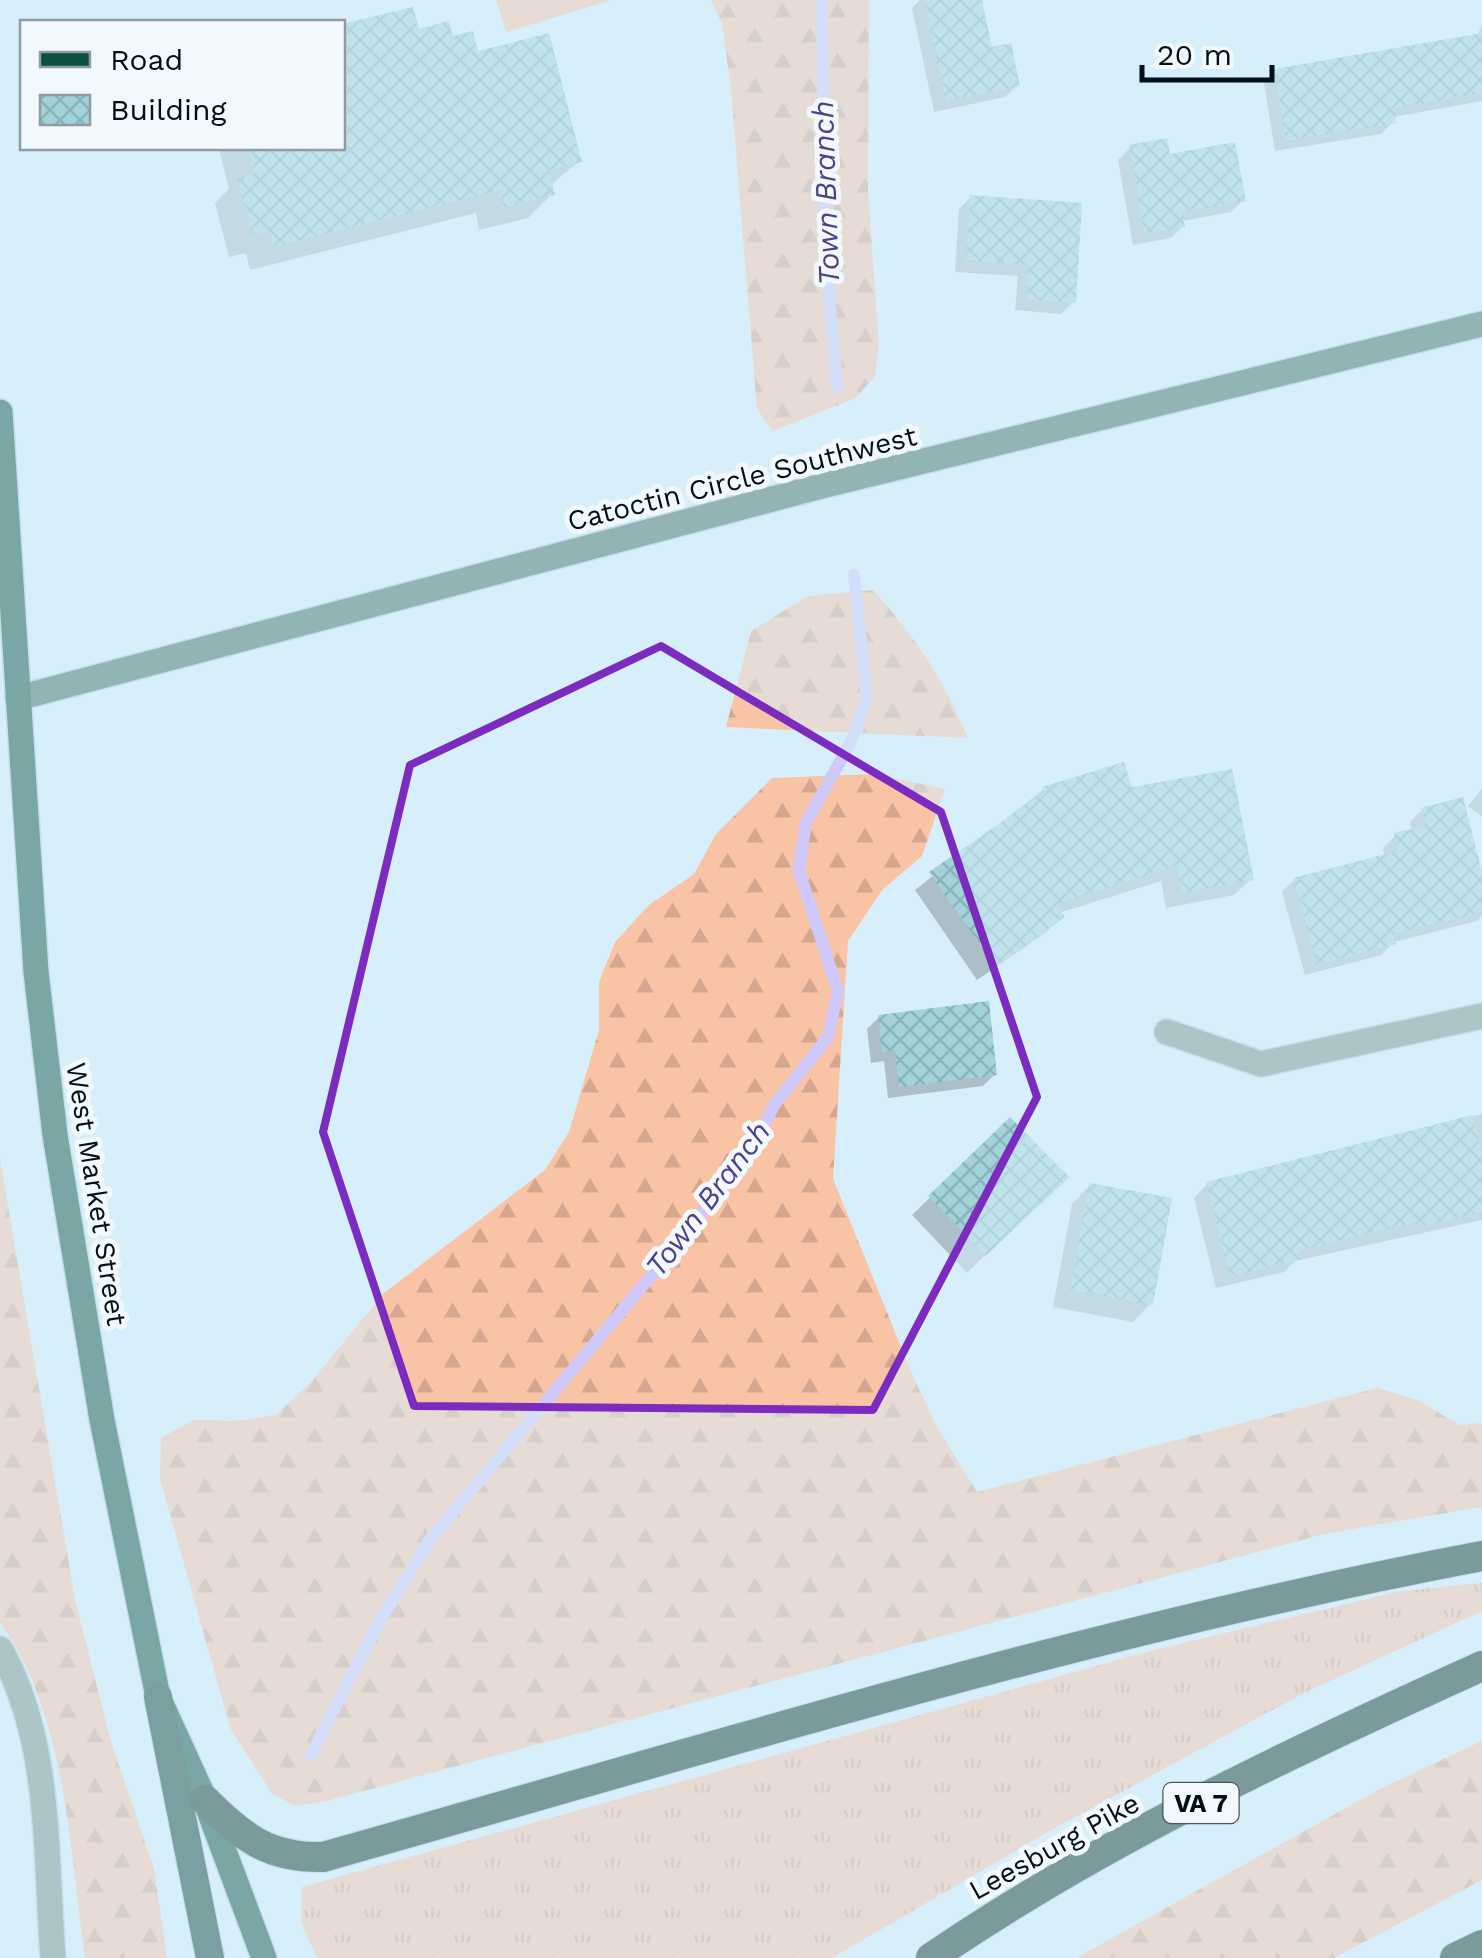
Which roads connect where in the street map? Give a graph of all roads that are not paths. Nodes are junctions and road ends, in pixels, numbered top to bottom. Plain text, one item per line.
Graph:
1 (1482, 324) edge
2 (0, 412) edge
3 (18, 698) junction
4 (1482, 1016) edge
5 (1167, 1032) dead end
6 (1482, 1556) edge
7 (0, 1649) edge
8 (1482, 1666) edge
9 (158, 1697) junction
10 (206, 1800) junction
11 (1482, 1945) edge
12 (52, 1958) edge
13 (210, 1958) edge
14 (264, 1958) edge
15 (931, 1958) edge
16 (1455, 1958) edge

1 - 3 main road, Catoctin Circle Southwest
2 - 3 main road, West Market Street
3 - 9 main road, West Market Street
4 - 5 street
6 - 10 highway
7 - 12 street
8 - 15 highway, Leesburg Pike / VA 7
9 - 10 main road, West Market Street
9 - 13 highway
10 - 14 main road, West Market Street
11 - 16 highway

